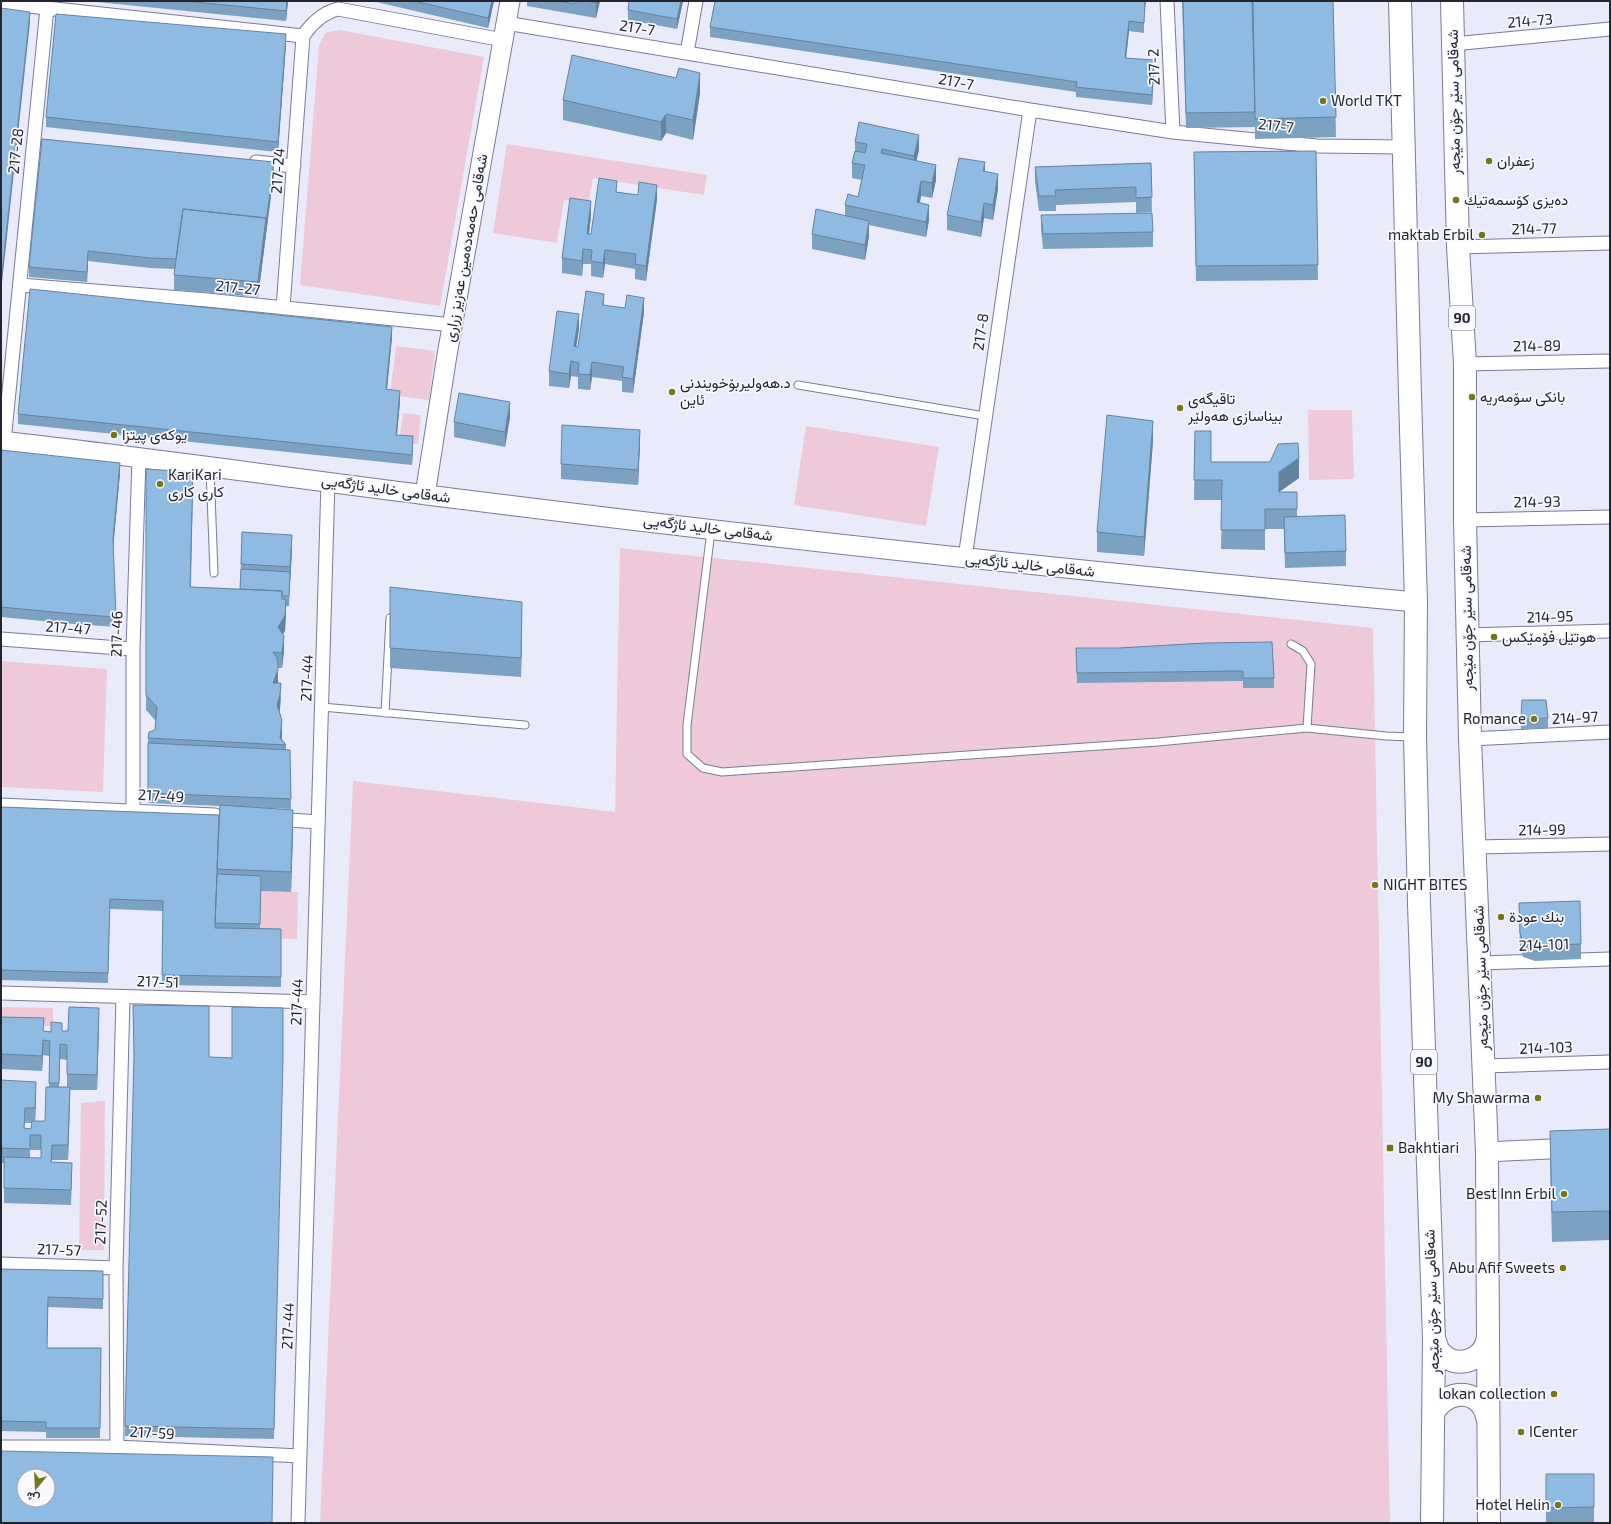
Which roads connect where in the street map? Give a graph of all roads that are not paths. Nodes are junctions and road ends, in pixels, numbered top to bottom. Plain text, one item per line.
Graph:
1 (510, 1) edge
2 (696, 1) edge
3 (1167, 1) edge
4 (1400, 1) edge
5 (1452, 1) edge
6 (1, 3) edge
7 (338, 5) edge
8 (46, 8) junction
9 (1610, 29) edge
10 (504, 31) junction
11 (303, 36) junction
12 (1453, 44) junction
13 (687, 53) junction
14 (1030, 110) junction
15 (1173, 132) junction
16 (34, 140) junction
17 (49, 141) edge
18 (1404, 147) junction
19 (247, 161) edge
20 (294, 166) junction
21 (1610, 244) edge
22 (1458, 246) junction
23 (20, 284) junction
24 (283, 308) junction
25 (453, 325) junction
26 (1610, 361) edge
27 (1464, 364) junction
28 (798, 385) dead end
29 (986, 416) junction
30 (3, 441) edge
31 (139, 457) junction
32 (210, 468) junction
33 (328, 481) junction
34 (425, 495) junction
35 (1610, 517) edge
36 (1465, 520) junction
37 (711, 529) junction
38 (965, 558) junction
39 (214, 573) dead end
40 (1416, 602) junction
41 (390, 618) edge
42 (1610, 631) edge
43 (1468, 635) junction
44 (1, 639) edge
45 (1291, 644) dead end
46 (133, 649) junction
47 (322, 707) junction
48 (386, 713) junction
49 (525, 725) dead end
50 (1307, 728) junction
51 (1610, 732) edge
52 (1414, 738) junction
53 (1470, 739) junction
54 (1, 805) edge
55 (133, 810) junction
56 (226, 816) edge
57 (264, 818) edge
58 (318, 822) junction
59 (1610, 844) edge
60 (1476, 847) junction
61 (1610, 959) edge
62 (1480, 963) junction
63 (1, 993) edge
64 (123, 997) junction
65 (313, 1002) junction
66 (1610, 1062) edge
67 (1484, 1066) junction
68 (1610, 1146) edge
69 (1487, 1152) junction
70 (1, 1264) edge
71 (116, 1268) junction
72 (1488, 1337) junction
73 (1434, 1339) junction
74 (1434, 1411) junction
75 (1488, 1421) junction
76 (1, 1447) edge
77 (117, 1447) junction
78 (300, 1456) junction
79 (298, 1523) edge
80 (1432, 1523) edge
81 (1489, 1523) edge

1 - 10 street, شەقامی حەمەدەمین عەزیز زراری
2 - 13 street
3 - 15 street, 217-2
4 - 18 highway, شەقامی سێر جۆن مێجەر / 90
5 - 12 highway, شەقامی سێر جۆن مێجەر / 90
6 - 8 street
7 - 10 street, 217-7
7 - 11 street
8 - 11 street
8 - 16 street, 217-28
9 - 12 street, 214-73
10 - 13 street, 217-7
10 - 25 street, شەقامی حەمەدەمین عەزیز زراری
11 - 20 street, 217-24
12 - 22 highway, شەقامی سێر جۆن مێجەر / 90
13 - 14 street, 217-7
14 - 15 street, 217-7
14 - 29 street, 217-8
15 - 18 street, 217-7
16 - 17 street
16 - 23 street, 217-28
18 - 40 highway, شەقامی سێر جۆن مێجەر / 90
19 - 20 street
20 - 24 street, 217-24
21 - 22 street, 214-77
22 - 27 highway, شەقامی سێر جۆن مێجەر / 90
23 - 24 street, 217-27
23 - 30 street, 217-28
24 - 25 street, 217-27
25 - 34 street, شەقامی حەمەدەمین عەزیز زراری
26 - 27 street, 214-89
27 - 36 highway, شەقامی سێر جۆن مێجەر / 90
28 - 29 lane
29 - 38 street, 217-8
30 - 31 street, شەقامی خالید ئاژگەیی
31 - 32 street, شەقامی خالید ئاژگەیی
31 - 46 street, 217-46
32 - 33 street, شەقامی خالید ئاژگەیی
32 - 39 lane
33 - 34 street, شەقامی خالید ئاژگەیی
33 - 47 street, 217-44
34 - 37 street, شەقامی خالید ئاژگەیی
35 - 36 street, 214-93
36 - 43 highway, شەقامی سێر جۆن مێجەر / 90
37 - 38 street, شەقامی خالید ئاژگەیی
37 - 50 lane
38 - 40 street, شەقامی خالید ئاژگەیی
40 - 52 highway, شەقامی سێر جۆن مێجەر / 90
41 - 48 lane
42 - 43 street, 214-95
43 - 53 highway, شەقامی سێر جۆن مێجەر / 90
44 - 46 street, 217-47
45 - 50 lane
46 - 55 street, 217-46
47 - 48 lane
47 - 58 street, 217-44
48 - 49 lane
50 - 52 lane
51 - 53 street, 214-97
52 - 73 highway, شەقامی سێر جۆن مێجەر / 90
53 - 60 highway, شەقامی سێر جۆن مێجەر / 90
54 - 55 street, 217-49
55 - 56 street, 217-49
57 - 58 street
58 - 65 street, 217-44
59 - 60 street, 214-99
60 - 62 highway, شەقامی سێر جۆن مێجەر / 90
61 - 62 street, 214-101
62 - 67 highway, شەقامی سێر جۆن مێجەر / 90
63 - 64 street, 217-51
64 - 65 street, 217-51
64 - 71 street, 217-52
65 - 78 street, 217-44
66 - 67 street, 214-103
67 - 69 highway, شەقامی سێر جۆن مێجەر / 90
68 - 69 street
69 - 72 highway, شەقامی سێر جۆن مێجەر / 90
70 - 71 street, 217-57
71 - 77 street, 217-52
72 - 73 highway
72 - 75 highway, شەقامی سێر جۆن مێجەر / 90
73 - 74 highway, شەقامی سێر جۆن مێجەر / 90
74 - 75 highway
74 - 80 highway, شەقامی سێر جۆن مێجەر / 90
75 - 81 highway, شەقامی سێر جۆن مێجەر / 90
76 - 77 street, 217-59
77 - 78 street, 217-59
78 - 79 street, 217-44

